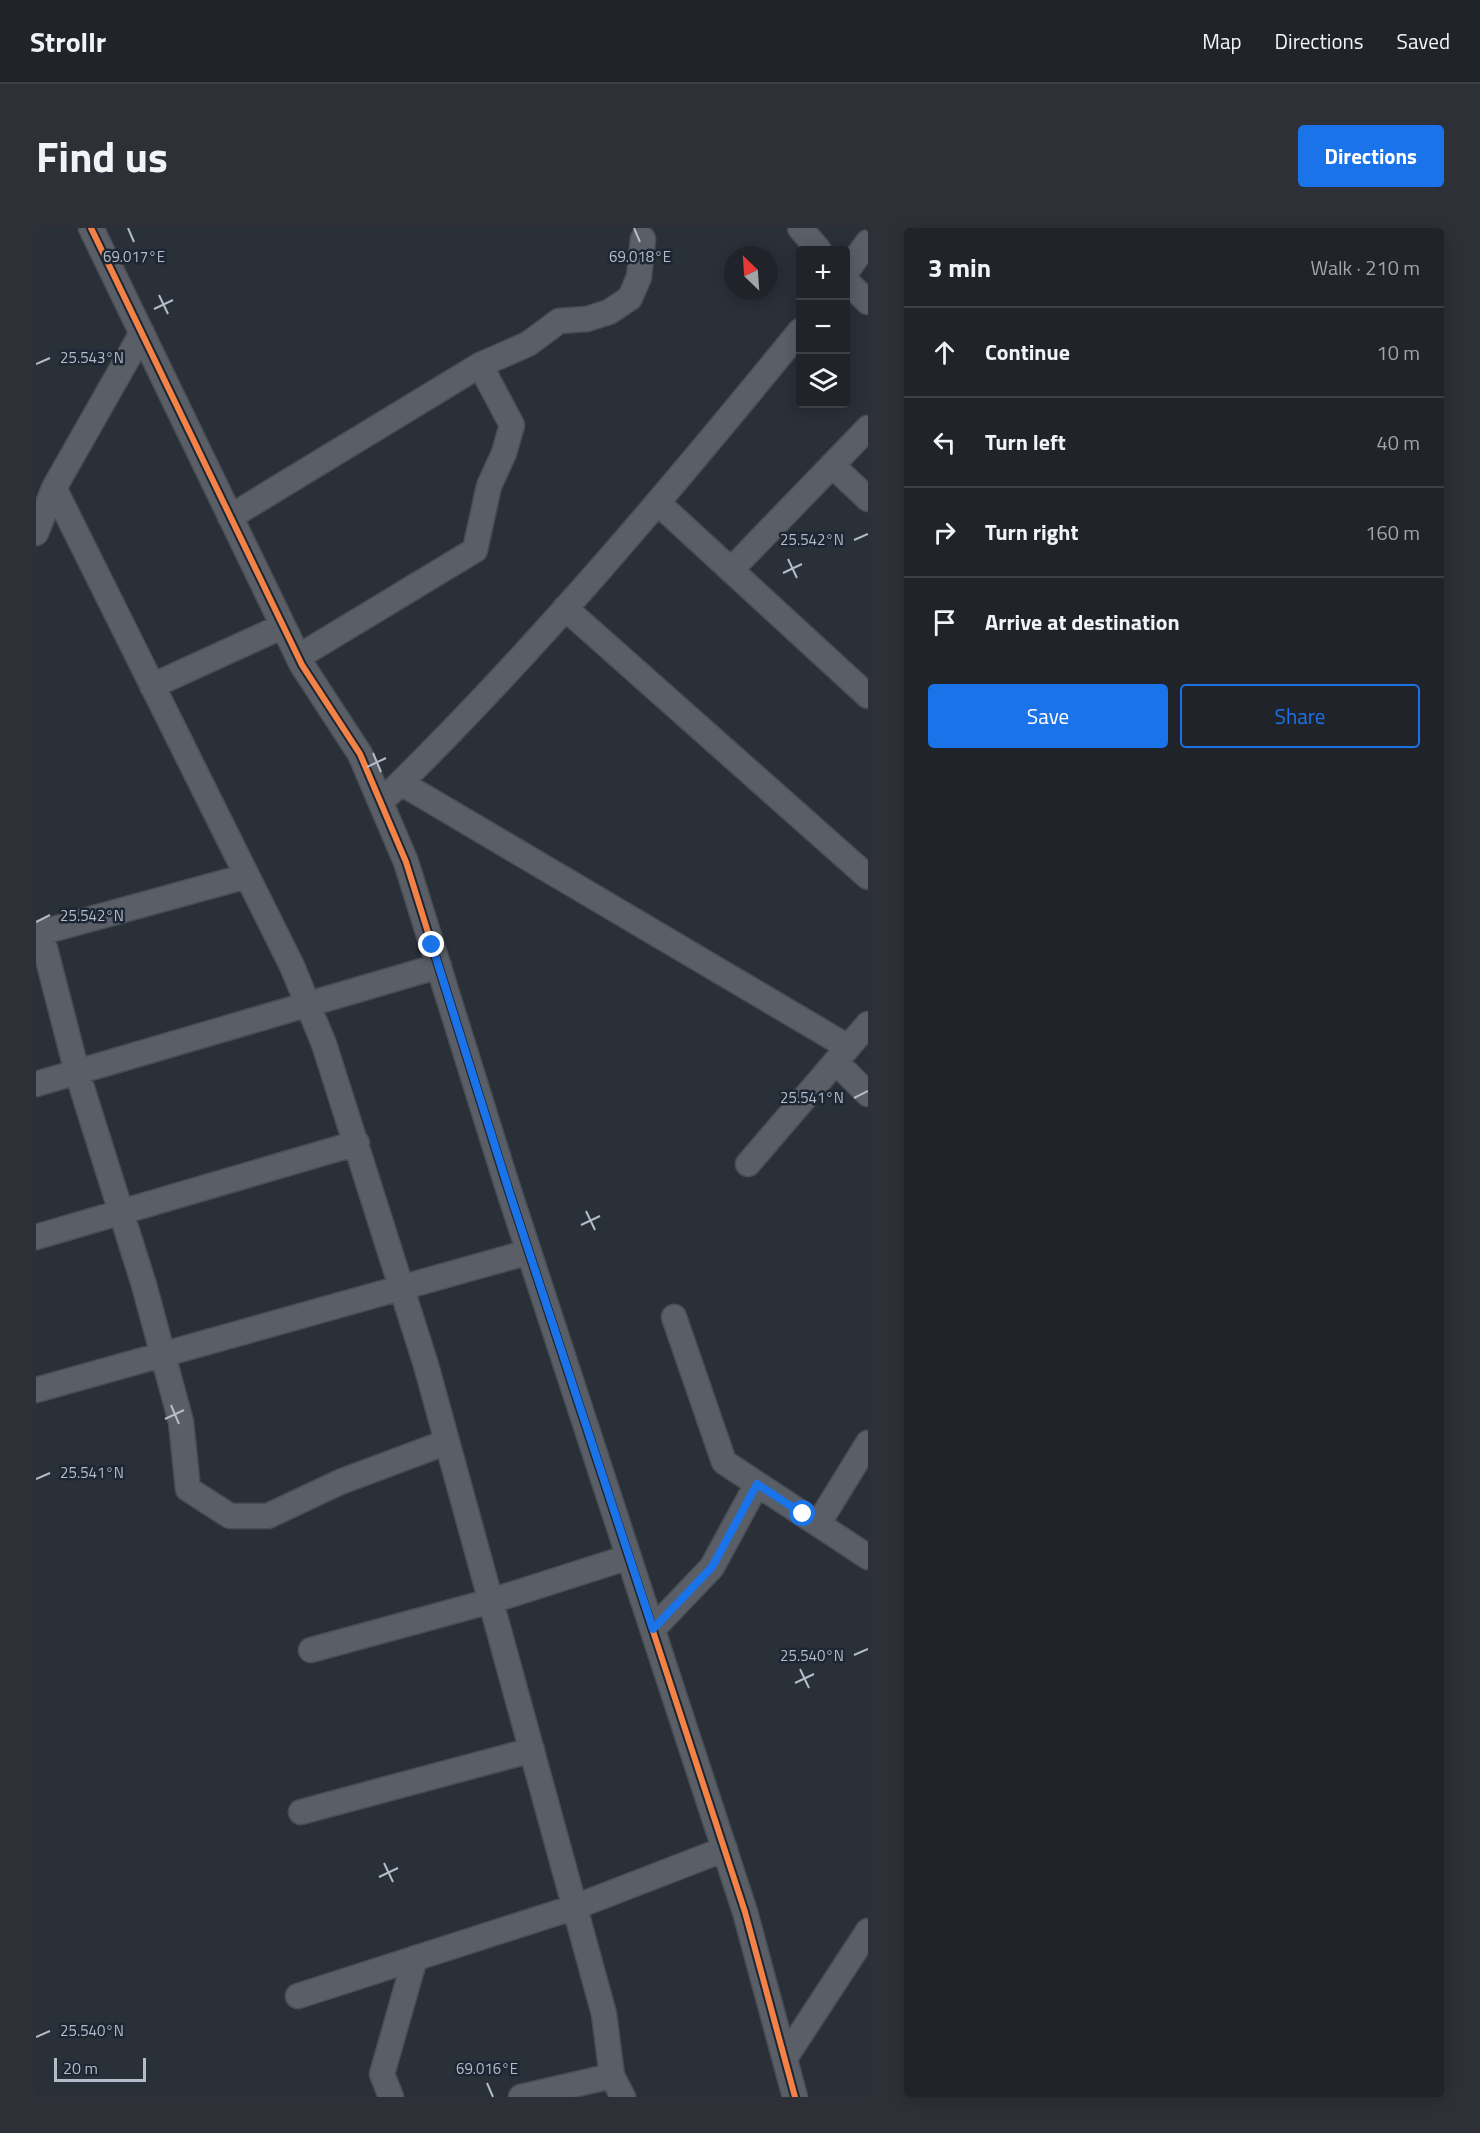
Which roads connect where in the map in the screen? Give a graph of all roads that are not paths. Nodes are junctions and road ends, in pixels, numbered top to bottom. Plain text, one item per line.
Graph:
1 (91, 228) edge
2 (800, 228) edge
3 (643, 239) dead end
4 (868, 242) edge
5 (816, 246) edge
6 (850, 267) edge
7 (850, 285) edge
8 (868, 302) edge
9 (141, 333) junction
10 (796, 337) edge
11 (480, 365) junction
12 (868, 428) edge
13 (832, 465) junction
14 (54, 488) junction
15 (868, 499) edge
16 (658, 503) junction
17 (230, 516) junction
18 (36, 533) edge
19 (731, 570) junction
20 (565, 608) junction
21 (283, 626) junction
22 (298, 657) junction
23 (152, 686) junction
24 (868, 696) edge
25 (400, 783) junction
26 (381, 802) junction
27 (247, 876) junction
28 (868, 877) edge
29 (39, 933) edge
30 (439, 966) junction
31 (308, 1004) junction
32 (868, 1024) edge
33 (842, 1054) junction
34 (77, 1072) junction
35 (36, 1084) edge
36 (868, 1094) edge
37 (357, 1143) junction
38 (748, 1164) dead end
39 (121, 1213) junction
40 (36, 1237) edge
41 (529, 1252) junction
42 (402, 1286) junction
43 (674, 1317) dead end
44 (162, 1355) junction
45 (36, 1390) edge
46 (447, 1442) junction
47 (868, 1443) edge
48 (757, 1484) junction
49 (818, 1524) junction
50 (629, 1557) junction
51 (868, 1557) edge
52 (491, 1601) junction
53 (653, 1629) junction
54 (311, 1650) dead end
55 (532, 1750) junction
56 (301, 1812) dead end
57 (724, 1849) junction
58 (575, 1907) junction
59 (868, 1931) edge
60 (415, 1958) junction
61 (298, 1996) dead end
62 (784, 2058) junction
63 (618, 2086) edge
64 (391, 2097) edge
65 (521, 2097) edge
66 (795, 2097) edge

1 - 9 street
2 - 5 street
3 - 11 street
4 - 6 street
7 - 8 street
9 - 14 street
9 - 17 street
10 - 16 street
11 - 17 street
11 - 22 street
12 - 13 street
13 - 15 street
13 - 19 street
14 - 18 street
14 - 23 street
16 - 19 street
16 - 20 street
17 - 21 street
19 - 24 street
20 - 25 street
20 - 28 street
21 - 22 street
21 - 23 street
22 - 26 street
23 - 27 street
25 - 26 street
25 - 33 street
26 - 30 street
27 - 29 street
27 - 31 street
29 - 34 street
30 - 31 street
30 - 41 street
31 - 34 street
31 - 37 street
32 - 33 street
33 - 36 street
33 - 38 street
34 - 35 street
34 - 39 street
37 - 39 street
37 - 42 street
39 - 40 street
39 - 44 street
41 - 42 street
41 - 50 street
42 - 44 street
42 - 46 street
43 - 48 street
44 - 45 street
44 - 46 street
46 - 52 street
47 - 49 street
48 - 49 street
48 - 53 street
49 - 51 street
50 - 52 street
50 - 53 street
52 - 54 street
52 - 55 street
53 - 57 street
55 - 56 street
55 - 58 street
57 - 58 street
57 - 62 street
58 - 60 street
58 - 63 street
59 - 62 street
60 - 61 street
60 - 64 street
62 - 66 street
63 - 65 street

